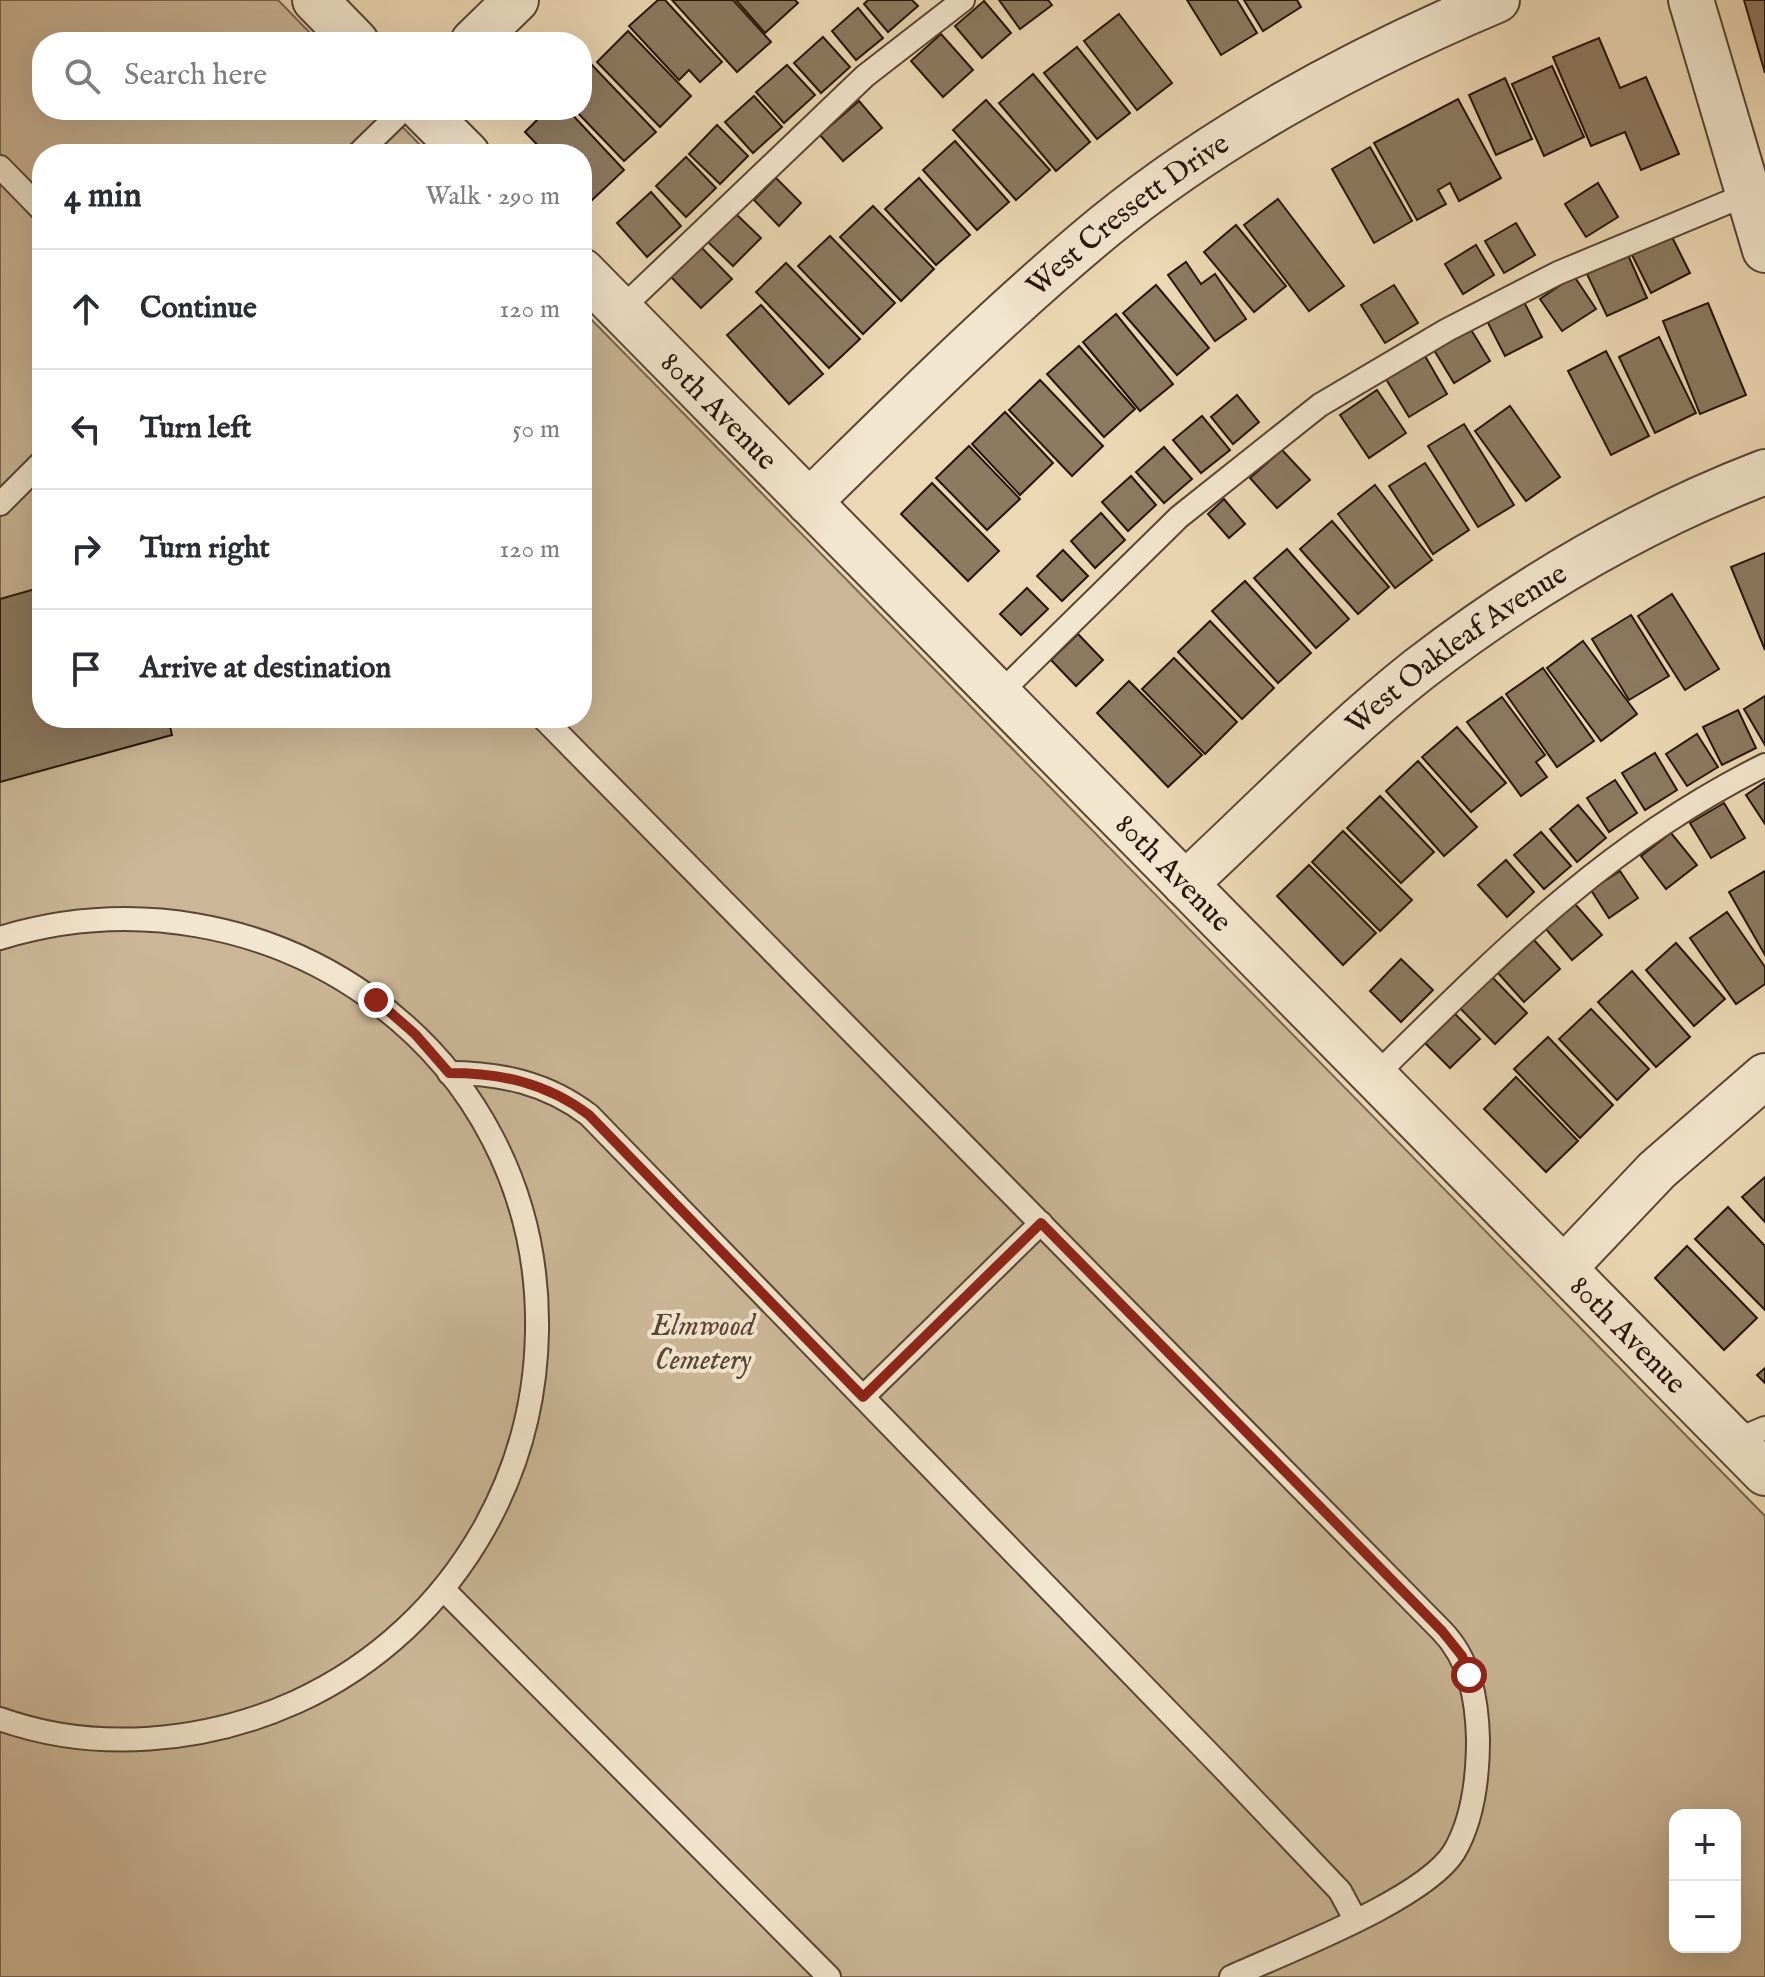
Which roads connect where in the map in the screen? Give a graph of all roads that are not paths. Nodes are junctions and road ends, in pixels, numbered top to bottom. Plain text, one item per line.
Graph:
1 (315, 0) edge
2 (516, 0) edge
3 (963, 0) edge
4 (1497, 0) edge
5 (1691, 0) edge
6 (346, 32) edge
7 (483, 32) edge
8 (393, 120) edge
9 (433, 120) edge
10 (368, 144) edge
11 (457, 144) edge
12 (0, 167) edge
13 (1757, 190) edge
14 (32, 200) edge
15 (1765, 250) edge
16 (592, 281) edge
17 (620, 310) junction
18 (32, 472) edge
19 (1765, 472) edge
20 (809, 502) junction
21 (0, 504) edge
22 (999, 694) junction
23 (553, 728) edge
24 (1765, 765) edge
25 (1185, 884) junction
26 (0, 938) edge
27 (449, 1073) junction
28 (1375, 1076) junction
29 (1765, 1076) edge
30 (1041, 1223) junction
31 (1564, 1268) junction
32 (863, 1397) junction
33 (1750, 1435) edge
34 (1765, 1473) edge
35 (443, 1589) junction
36 (0, 1719) edge
37 (1355, 1919) junction
38 (829, 1977) edge
39 (1231, 1977) edge

1 - 6 street
2 - 7 street
3 - 17 lane
4 - 20 street, West Cressett Drive
5 - 13 street
8 - 10 lane
9 - 11 street
12 - 14 lane
13 - 15 street
13 - 22 lane
16 - 17 street, 80th Avenue
17 - 20 street, 80th Avenue
18 - 21 lane
19 - 25 street, West Oakleaf Avenue
20 - 22 street, 80th Avenue
22 - 25 street, 80th Avenue
23 - 30 lane
24 - 28 lane
25 - 28 street, 80th Avenue
26 - 27 lane
27 - 32 lane
27 - 35 lane
28 - 31 street, 80th Avenue
29 - 31 street
30 - 32 lane
30 - 37 lane
31 - 33 street, 80th Avenue
32 - 37 lane
33 - 34 street, 80th Avenue
35 - 36 lane
35 - 38 lane
37 - 39 lane

